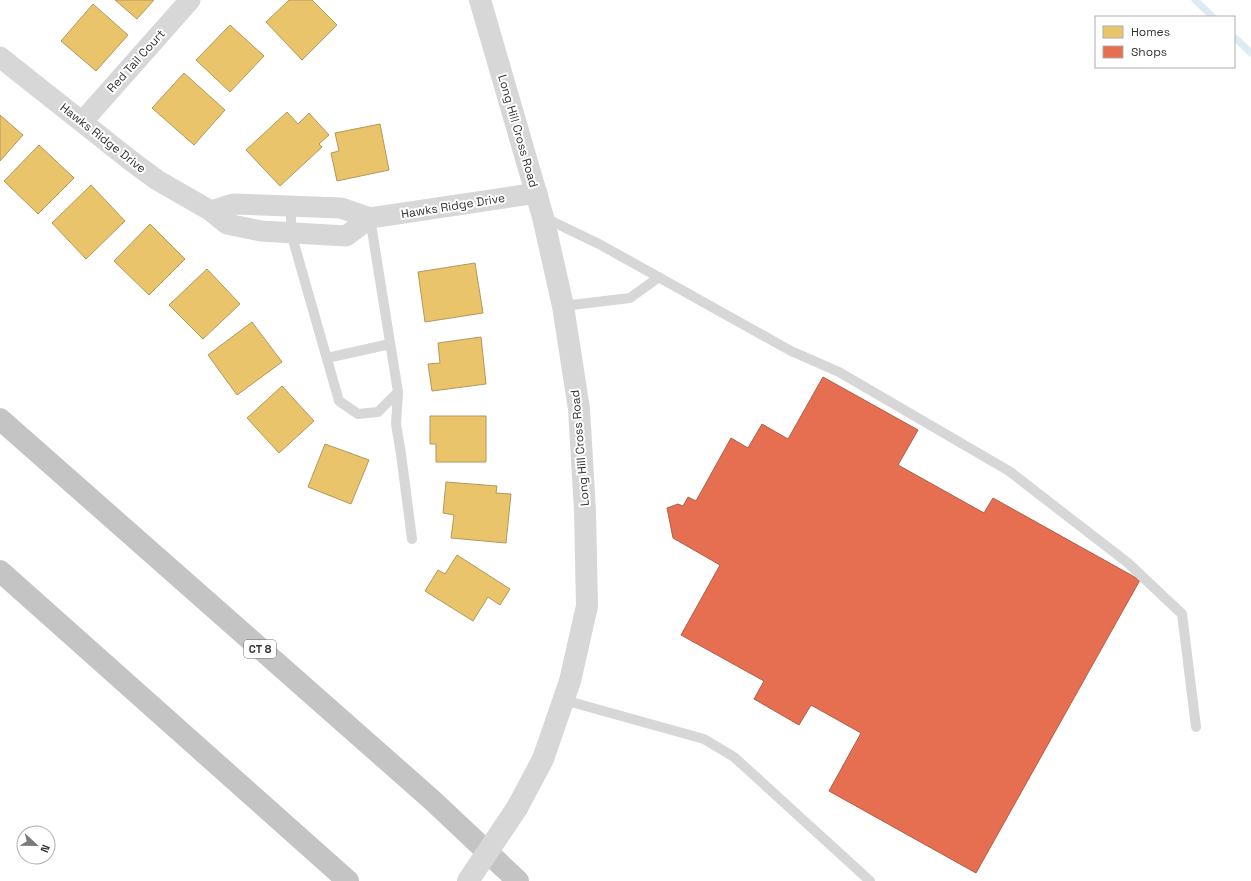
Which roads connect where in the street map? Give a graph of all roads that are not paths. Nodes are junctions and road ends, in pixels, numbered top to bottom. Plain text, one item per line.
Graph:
1 (190, 0) edge
2 (480, 0) edge
3 (0, 57) edge
4 (82, 122) junction
5 (536, 193) junction
6 (291, 206) junction
7 (211, 212) junction
8 (543, 217) junction
9 (370, 218) junction
10 (291, 233) junction
11 (659, 277) junction
12 (563, 306) junction
13 (390, 344) junction
14 (327, 358) junction
15 (398, 392) junction
16 (0, 419) edge
17 (412, 539) dead end
18 (0, 571) edge
19 (564, 700) junction
20 (1196, 728) dead end
21 (348, 881) edge
22 (468, 881) edge
23 (518, 881) edge
24 (870, 881) edge

1 - 4 street, Red Tail Court
2 - 5 street, Long Hill Cross Road
3 - 4 street, Hawks Ridge Drive
4 - 7 street, Hawks Ridge Drive
5 - 8 street, Long Hill Cross Road
5 - 9 street, Hawks Ridge Drive
6 - 7 street, Hawks Ridge Drive
6 - 9 street, Hawks Ridge Drive
6 - 10 lane
7 - 10 street, Hawks Ridge Drive
8 - 11 lane
8 - 12 street, Long Hill Cross Road
9 - 10 street, Hawks Ridge Drive
9 - 13 lane
10 - 14 lane
11 - 12 lane
11 - 20 lane
12 - 19 street, Long Hill Cross Road
13 - 14 lane
13 - 15 lane
14 - 15 lane
15 - 17 lane
16 - 23 highway, CT 8
18 - 21 highway
19 - 22 street, Long Hill Cross Road, bridge
19 - 24 lane

